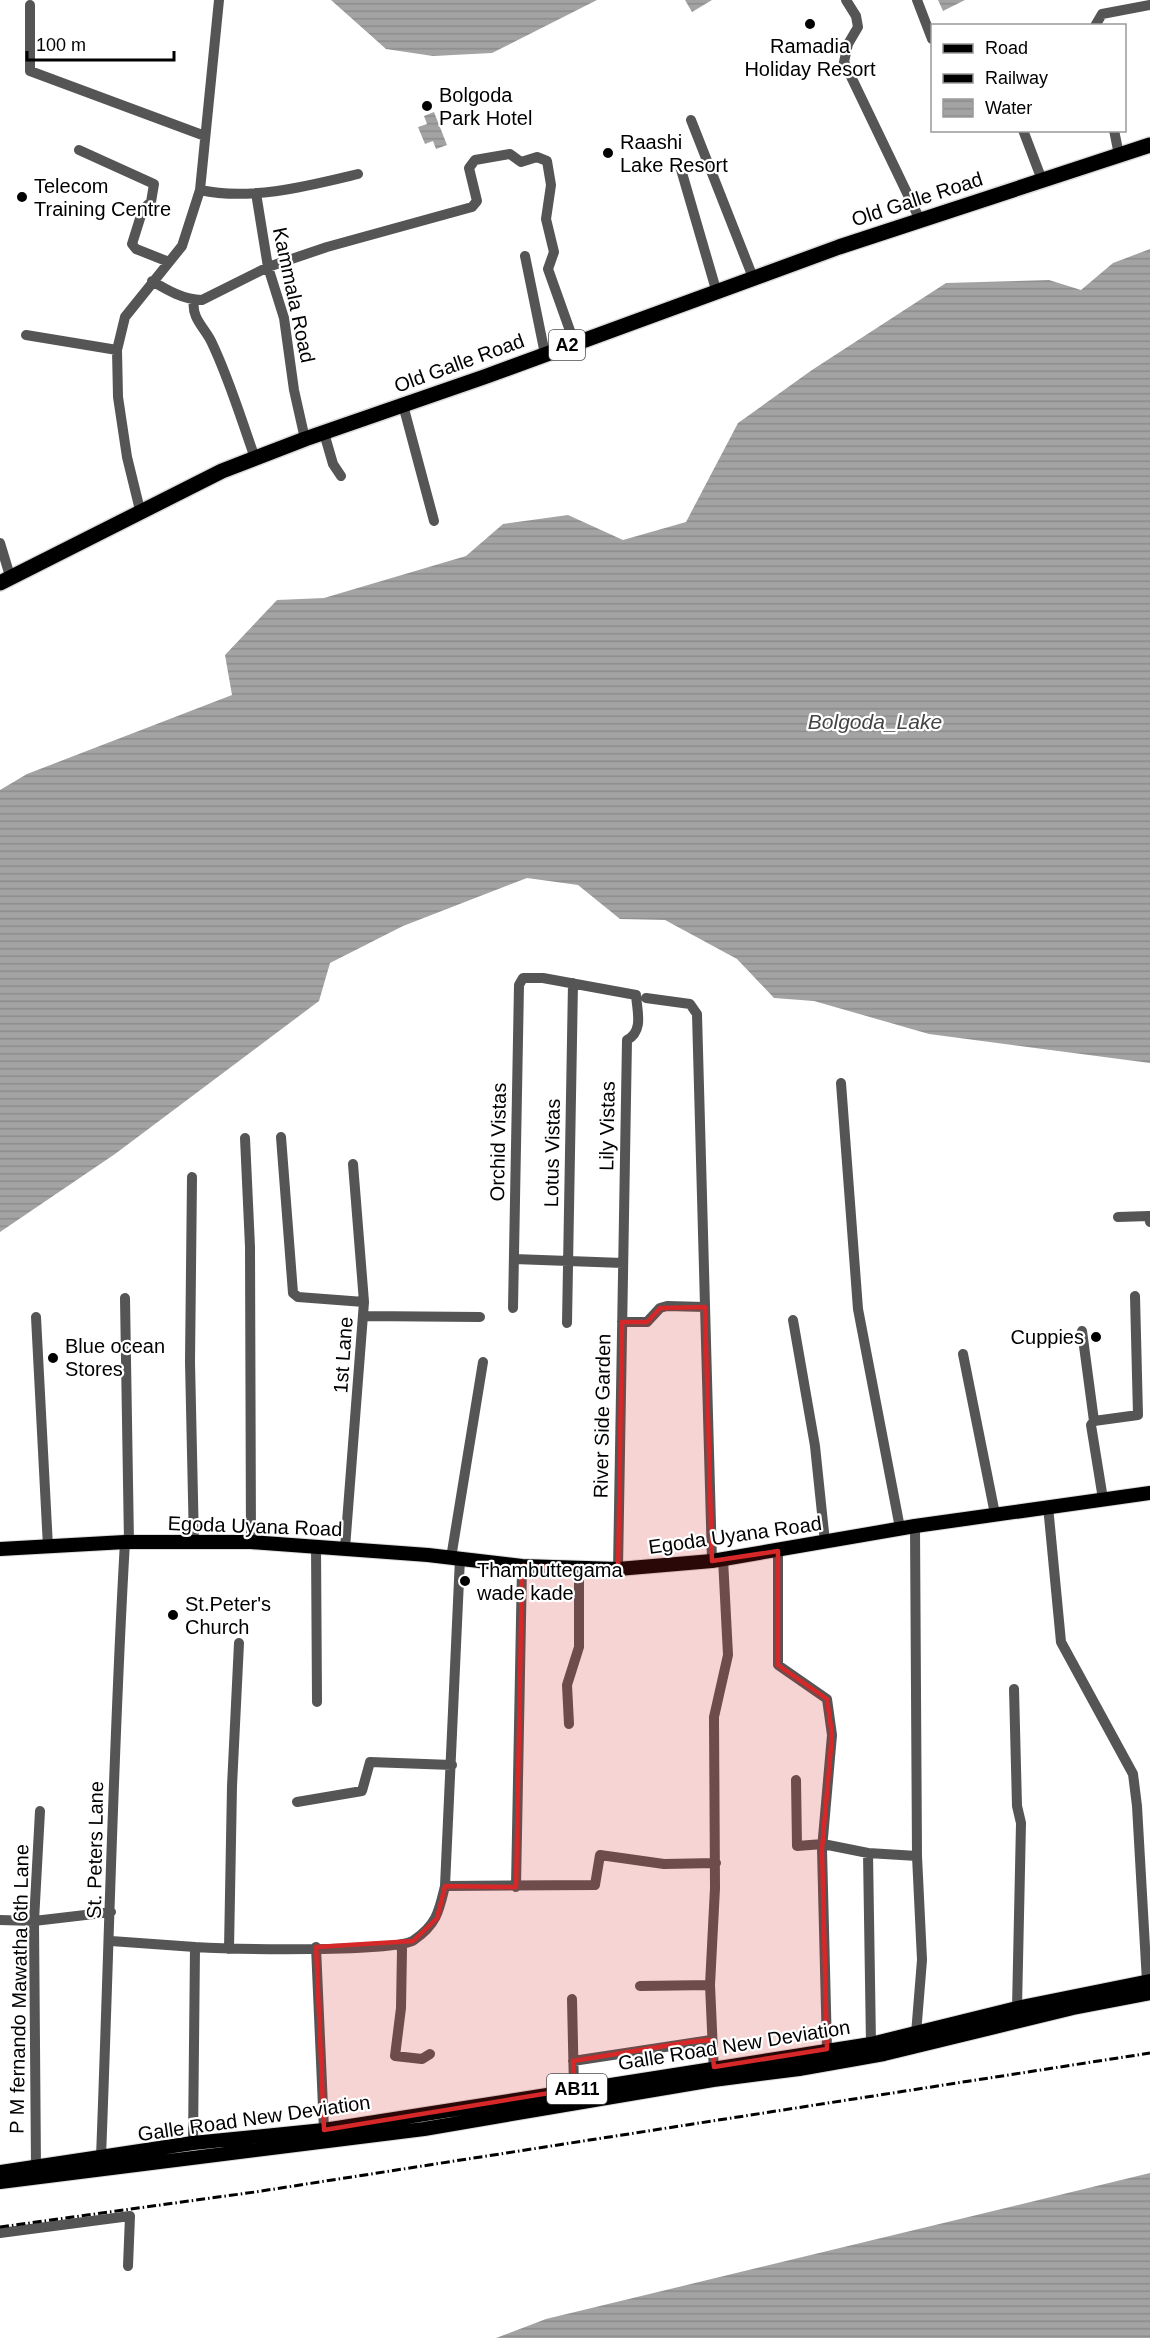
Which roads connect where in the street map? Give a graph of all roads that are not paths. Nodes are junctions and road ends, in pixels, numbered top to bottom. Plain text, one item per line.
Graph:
1 (219, 0) edge
2 (846, 0) edge
3 (917, 0) edge
4 (30, 5) dead end
5 (1150, 5) edge
6 (1096, 24) edge
7 (931, 34) edge
8 (691, 120) dead end
9 (1024, 132) edge
10 (1114, 132) edge
11 (205, 136) junction
12 (1150, 145) edge
13 (79, 150) dead end
14 (1119, 155) junction
15 (680, 166) dead end
16 (358, 174) dead end
17 (1042, 180) junction
18 (200, 190) junction
19 (256, 193) junction
20 (920, 220) junction
21 (525, 256) dead end
22 (169, 262) junction
23 (268, 267) junction
24 (754, 280) junction
25 (152, 281) junction
26 (717, 293) junction
27 (194, 300) junction
28 (26, 335) dead end
29 (574, 342) junction
30 (117, 350) junction
31 (545, 354) junction
32 (403, 405) junction
33 (324, 432) junction
34 (305, 439) junction
35 (255, 458) junction
36 (340, 476) dead end
37 (140, 510) junction
38 (434, 521) dead end
39 (0, 543) edge
40 (5, 580) edge
41 (573, 983) junction
42 (641, 996) junction
43 (841, 1083) dead end
44 (281, 1137) dead end
45 (245, 1138) dead end
46 (353, 1164) dead end
47 (192, 1177) dead end
48 (1118, 1217) dead end
49 (1150, 1222) edge
50 (514, 1259) junction
51 (569, 1261) junction
52 (623, 1263) junction
53 (1135, 1296) dead end
54 (125, 1298) dead end
55 (364, 1302) junction
56 (705, 1307) junction
57 (513, 1308) dead end
58 (363, 1316) junction
59 (36, 1317) dead end
60 (480, 1317) dead end
61 (793, 1320) dead end
62 (622, 1322) junction
63 (567, 1323) dead end
64 (1082, 1331) dead end
65 (963, 1354) dead end
66 (483, 1362) dead end
67 (1094, 1421) junction
68 (1150, 1493) edge
69 (1103, 1499) junction
70 (1048, 1506) junction
71 (995, 1514) junction
72 (915, 1526) junction
73 (900, 1528) junction
74 (251, 1542) junction
75 (825, 1542) junction
76 (127, 1543) junction
77 (194, 1543) junction
78 (316, 1546) junction
79 (48, 1547) junction
80 (345, 1548) junction
81 (0, 1549) edge
82 (778, 1551) junction
83 (455, 1558) junction
84 (717, 1560) junction
85 (522, 1566) junction
86 (579, 1569) junction
87 (618, 1569) junction
88 (239, 1643) dead end
89 (1014, 1689) dead end
90 (316, 1702) dead end
91 (569, 1724) dead end
92 (452, 1766) junction
93 (796, 1780) dead end
94 (297, 1802) dead end
95 (40, 1811) dead end
96 (823, 1844) junction
97 (868, 1853) junction
98 (917, 1856) junction
99 (716, 1863) junction
100 (445, 1886) junction
101 (516, 1887) junction
102 (111, 1912) junction
103 (0, 1920) edge
104 (34, 1921) junction
105 (111, 1941) junction
106 (399, 1945) junction
107 (195, 1947) junction
108 (316, 1947) junction
109 (229, 1949) junction
110 (710, 1985) junction
111 (640, 1986) dead end
112 (1149, 1986) edge
113 (572, 1999) dead end
114 (1017, 2008) junction
115 (915, 2034) junction
116 (711, 2040) junction
117 (871, 2044) junction
118 (827, 2049) junction
119 (430, 2054) dead end
120 (573, 2061) junction
121 (714, 2074) junction
122 (574, 2089) junction
123 (324, 2130) junction
124 (193, 2143) junction
125 (102, 2157) junction
126 (36, 2168) junction
127 (0, 2172) edge
128 (0, 2182) edge
129 (0, 2233) edge
130 (128, 2266) dead end

1 - 11 street
2 - 20 street
3 - 7 street
4 - 11 street
5 - 6 street
8 - 24 street
9 - 17 street
10 - 14 street
11 - 18 street
12 - 14 highway, Old Galle Road / A2
13 - 22 street
14 - 17 highway, Old Galle Road / A2
15 - 26 street
16 - 19 street
17 - 20 highway, Old Galle Road / A2
18 - 19 street
18 - 22 street
19 - 23 street, Kammala Road
20 - 24 highway, Old Galle Road / A2
21 - 31 street
22 - 25 street
23 - 27 street
23 - 29 street
23 - 34 street, Kammala Road
24 - 26 highway, Old Galle Road / A2
25 - 27 street
25 - 30 street
26 - 29 highway, Old Galle Road / A2
27 - 35 street
28 - 30 street
29 - 31 highway, Old Galle Road / A2
30 - 37 street
31 - 32 highway, Old Galle Road / A2
32 - 33 highway, Old Galle Road / A2
32 - 38 street
33 - 34 highway, Old Galle Road / A2
33 - 36 street
34 - 35 highway, Old Galle Road / A2
35 - 37 highway, Old Galle Road / A2
37 - 40 highway, Old Galle Road / A2
39 - 40 street
41 - 42 street
41 - 50 street, Orchid Vistas
41 - 51 street, Lotus Vistas
42 - 52 street, Lily Vistas
42 - 56 street
43 - 73 street
44 - 55 street
45 - 74 street
46 - 55 street, 1st Lane
47 - 77 street
48 - 49 street
50 - 51 street
50 - 57 street, Orchid Vistas
51 - 52 street
51 - 63 street, Lotus Vistas
52 - 62 street, River Side Garden
53 - 67 street
54 - 76 street, St. Peters Lane
55 - 58 street, 1st Lane
56 - 62 street
56 - 84 street
58 - 60 street
58 - 80 street, 1st Lane
59 - 79 street
61 - 75 street
62 - 87 street, River Side Garden
64 - 67 street
65 - 71 street
66 - 83 street
67 - 69 street
68 - 69 main road, Egoda Uyana Road
69 - 70 main road, Egoda Uyana Road
70 - 71 main road, Egoda Uyana Road
70 - 112 street
71 - 72 main road, Egoda Uyana Road
72 - 73 main road, Egoda Uyana Road
72 - 98 street
73 - 75 main road, Egoda Uyana Road
74 - 77 main road, Egoda Uyana Road
74 - 78 main road, Egoda Uyana Road
75 - 82 main road, Egoda Uyana Road
76 - 77 main road, Egoda Uyana Road
76 - 79 main road, Egoda Uyana Road
76 - 102 street, St. Peters Lane
78 - 80 main road, Egoda Uyana Road
78 - 90 street
79 - 81 main road, Egoda Uyana Road
80 - 83 main road, Egoda Uyana Road
82 - 84 main road, Egoda Uyana Road
82 - 96 street
83 - 85 main road, Egoda Uyana Road
83 - 92 street
84 - 87 main road, Egoda Uyana Road
84 - 99 street
85 - 86 main road, Egoda Uyana Road
85 - 101 street
86 - 87 main road, Egoda Uyana Road
86 - 91 street
88 - 109 street
89 - 114 street
92 - 94 street
92 - 100 street
93 - 96 street
95 - 104 street, P M fernando Mawatha 6th Lane
96 - 97 street
96 - 118 street
97 - 98 street
97 - 117 street
98 - 115 street
99 - 101 street
99 - 110 street
100 - 101 street
100 - 106 street
102 - 104 street
102 - 105 street, St. Peters Lane
103 - 104 street
104 - 126 street, P M fernando Mawatha 6th Lane
105 - 107 street
105 - 125 street, St. Peters Lane
106 - 108 street
106 - 119 street
107 - 109 street
107 - 124 street
108 - 109 street
108 - 123 street
110 - 111 street
110 - 116 street
112 - 114 main road, Galle Road New Deviation / AB11
112 - 121 main road, Galle Road New Deviation / AB11
113 - 120 street
114 - 115 main road, Galle Road New Deviation / AB11
115 - 117 main road, Galle Road New Deviation / AB11
116 - 120 street
116 - 121 street
117 - 118 main road, Galle Road New Deviation / AB11
118 - 121 main road, Galle Road New Deviation / AB11
120 - 122 street
121 - 122 main road, Galle Road New Deviation / AB11
121 - 128 main road, Galle Road New Deviation / AB11
122 - 123 main road, Galle Road New Deviation / AB11
123 - 124 main road, Galle Road New Deviation / AB11
124 - 125 main road, Galle Road New Deviation / AB11
125 - 126 main road, Galle Road New Deviation / AB11
126 - 127 main road, Galle Road New Deviation / AB11
129 - 130 street

